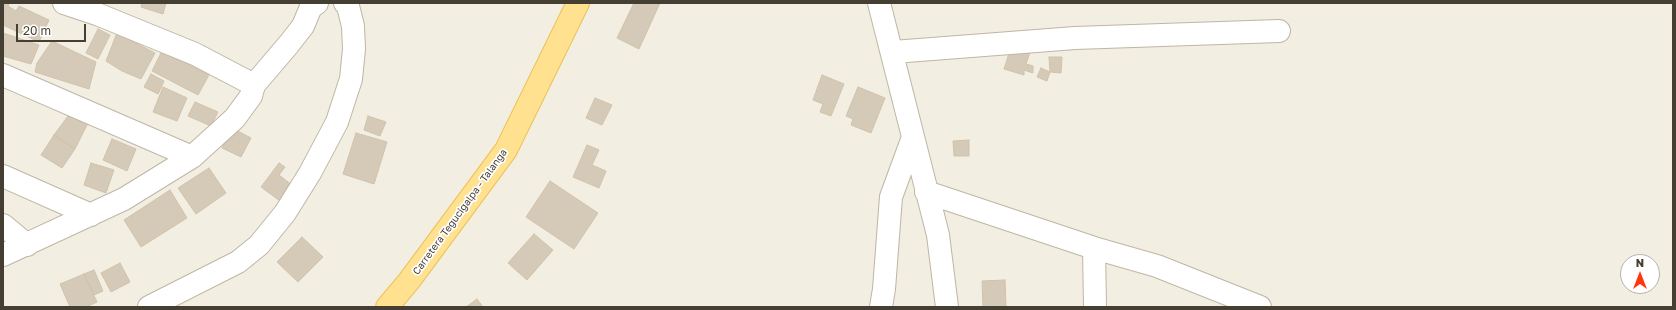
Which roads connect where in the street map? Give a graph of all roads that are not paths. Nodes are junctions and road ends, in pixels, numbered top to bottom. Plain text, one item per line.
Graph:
1 (64, 3) edge
2 (346, 3) edge
3 (578, 3) edge
4 (879, 3) edge
5 (313, 4) edge
6 (1279, 31) dead end
7 (893, 52) junction
8 (3, 75) edge
9 (254, 85) junction
10 (913, 137) junction
11 (192, 157) junction
12 (3, 176) edge
13 (926, 192) junction
14 (91, 214) junction
15 (3, 224) edge
16 (27, 245) junction
17 (1094, 248) junction
18 (3, 255) edge
19 (149, 307) edge
20 (387, 307) edge
21 (881, 307) edge
22 (946, 307) edge
23 (1094, 307) edge
24 (1260, 307) edge

1 - 9 street
2 - 19 street
3 - 20 main road, Carretera Tegucigalpa - Talanga
4 - 7 street
5 - 9 street
6 - 7 street
7 - 10 street
8 - 11 street
9 - 11 street
10 - 13 street
10 - 21 street
11 - 14 street
12 - 14 street
13 - 17 street
13 - 22 street
14 - 16 street
15 - 16 street
16 - 18 street
17 - 23 street
17 - 24 street

